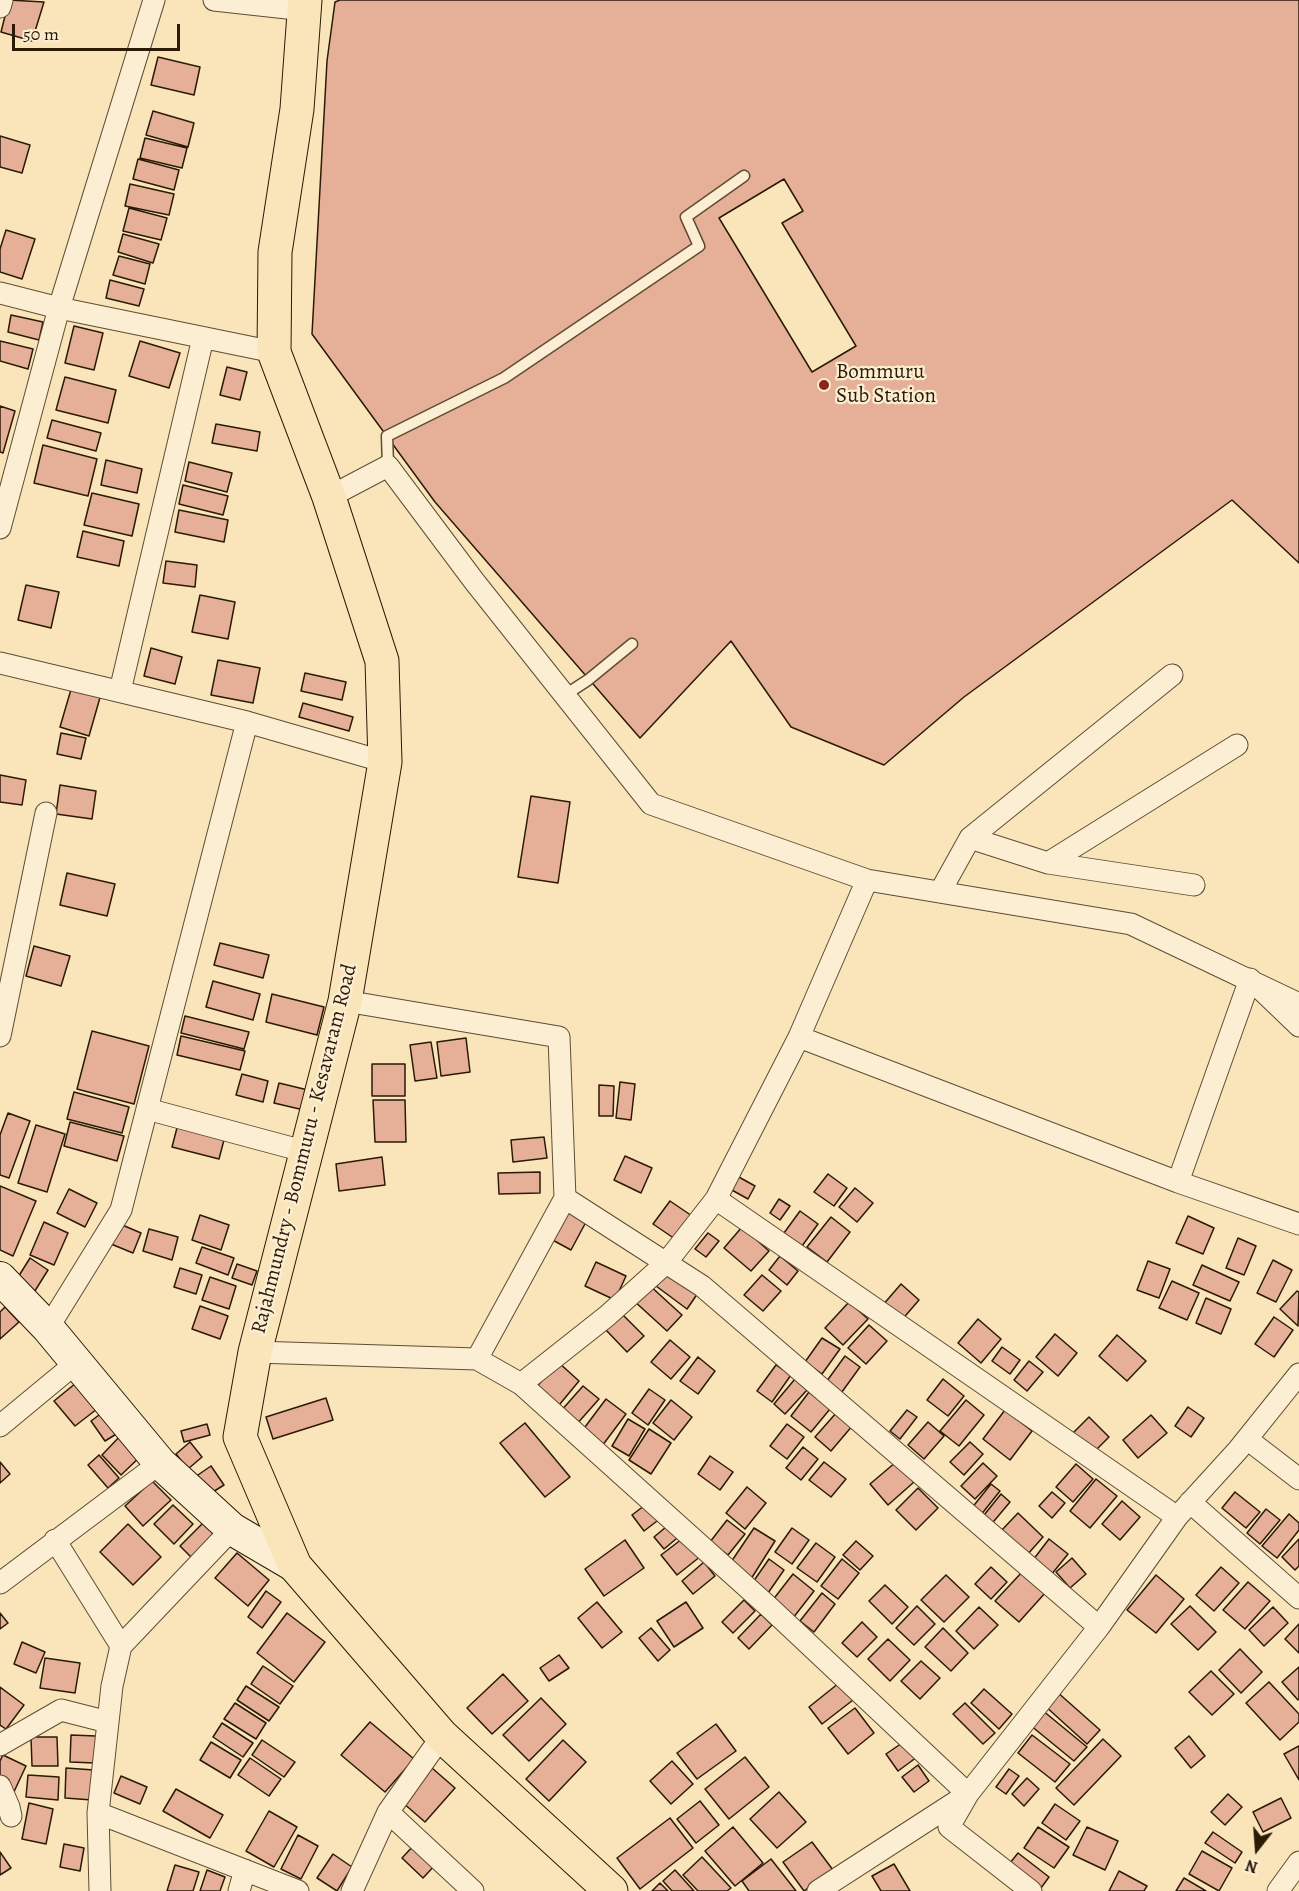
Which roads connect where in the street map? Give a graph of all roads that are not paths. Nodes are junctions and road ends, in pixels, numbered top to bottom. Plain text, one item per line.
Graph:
1 (2, 0) edge
2 (154, 0) edge
3 (214, 0) edge
4 (305, 5) edge
5 (0, 7) edge
6 (744, 176) dead end
7 (0, 293) edge
8 (59, 308) junction
9 (203, 338) junction
10 (274, 352) junction
11 (388, 466) junction
12 (329, 497) junction
13 (0, 528) edge
14 (632, 644) dead end
15 (0, 663) edge
16 (1172, 675) dead end
17 (120, 692) junction
18 (565, 695) junction
19 (248, 722) junction
20 (1237, 745) dead end
21 (385, 762) junction
22 (46, 813) dead end
23 (970, 838) junction
24 (1048, 863) junction
25 (867, 880) junction
26 (1194, 885) dead end
27 (940, 892) junction
28 (1250, 979) junction
29 (345, 1001) junction
30 (1299, 1004) edge
31 (1299, 1026) edge
32 (0, 1036) edge
33 (800, 1037) junction
34 (147, 1109) junction
35 (307, 1152) junction
36 (1178, 1182) junction
37 (565, 1198) junction
38 (716, 1199) junction
39 (1299, 1224) edge
40 (666, 1263) junction
41 (3, 1286) edge
42 (48, 1328) junction
43 (255, 1352) junction
44 (477, 1359) junction
45 (76, 1363) junction
46 (1299, 1374) edge
47 (521, 1384) junction
48 (0, 1426) edge
49 (1247, 1439) junction
50 (160, 1463) junction
51 (1299, 1479) edge
52 (1184, 1509) junction
53 (232, 1529) junction
54 (55, 1540) junction
55 (295, 1566) junction
56 (0, 1583) edge
57 (1299, 1598) edge
58 (1098, 1627) junction
59 (121, 1647) junction
60 (108, 1722) junction
61 (442, 1736) junction
62 (0, 1745) edge
63 (0, 1786) edge
64 (968, 1794) junction
65 (388, 1812) junction
66 (98, 1813) junction
67 (11, 1816) dead end
68 (1299, 1862) edge
69 (245, 1870) junction
70 (100, 1891) edge
71 (238, 1891) edge
72 (298, 1891) edge
73 (352, 1891) edge
74 (473, 1891) edge
75 (611, 1891) edge
76 (818, 1891) edge
77 (1031, 1891) edge
78 (1278, 1891) edge

1 - 5 street
2 - 8 street
3 - 4 street
4 - 10 main road, Rajahmundry - Bommuru - Kesavaram Road
6 - 11 lane
7 - 8 street
8 - 9 street
8 - 13 street
9 - 10 street
9 - 17 street
10 - 12 main road, Rajahmundry - Bommuru - Kesavaram Road
11 - 12 street
11 - 18 street
12 - 21 main road, Rajahmundry - Bommuru - Kesavaram Road
14 - 18 lane
15 - 17 street
16 - 23 street
17 - 19 street
18 - 25 street
19 - 21 street
19 - 34 street
20 - 24 street
21 - 29 main road, Rajahmundry - Bommuru - Kesavaram Road
22 - 32 street
23 - 24 street
23 - 27 street
24 - 26 street
25 - 27 street
25 - 33 street
27 - 28 street
28 - 30 street
28 - 31 street
28 - 36 street
29 - 35 main road, Rajahmundry - Bommuru - Kesavaram Road
29 - 37 street
33 - 36 street
33 - 38 street
34 - 35 street
34 - 42 street
35 - 43 main road, Rajahmundry - Bommuru - Kesavaram Road
36 - 39 street
37 - 40 street
37 - 44 street
38 - 40 street
38 - 52 street
40 - 47 street
40 - 58 street
41 - 42 main road
42 - 45 main road
43 - 44 street
43 - 55 main road, Rajahmundry - Bommuru - Kesavaram Road
44 - 47 street
45 - 48 street
45 - 50 main road
46 - 49 street
47 - 64 street
49 - 51 street
49 - 52 street
50 - 53 main road
50 - 54 street
52 - 57 street
52 - 58 street
53 - 55 main road
53 - 59 street
54 - 56 street
54 - 59 street
55 - 61 main road, Rajahmundry - Bommuru - Kesavaram Road
58 - 64 street
59 - 60 street
60 - 62 street
60 - 66 street
61 - 65 street
61 - 75 main road, Rajahmundry - Bommuru - Kesavaram Road
63 - 67 street
64 - 76 street
64 - 77 street
65 - 73 street
65 - 74 street
66 - 69 street
66 - 70 street
68 - 78 street
69 - 71 street
69 - 72 street

